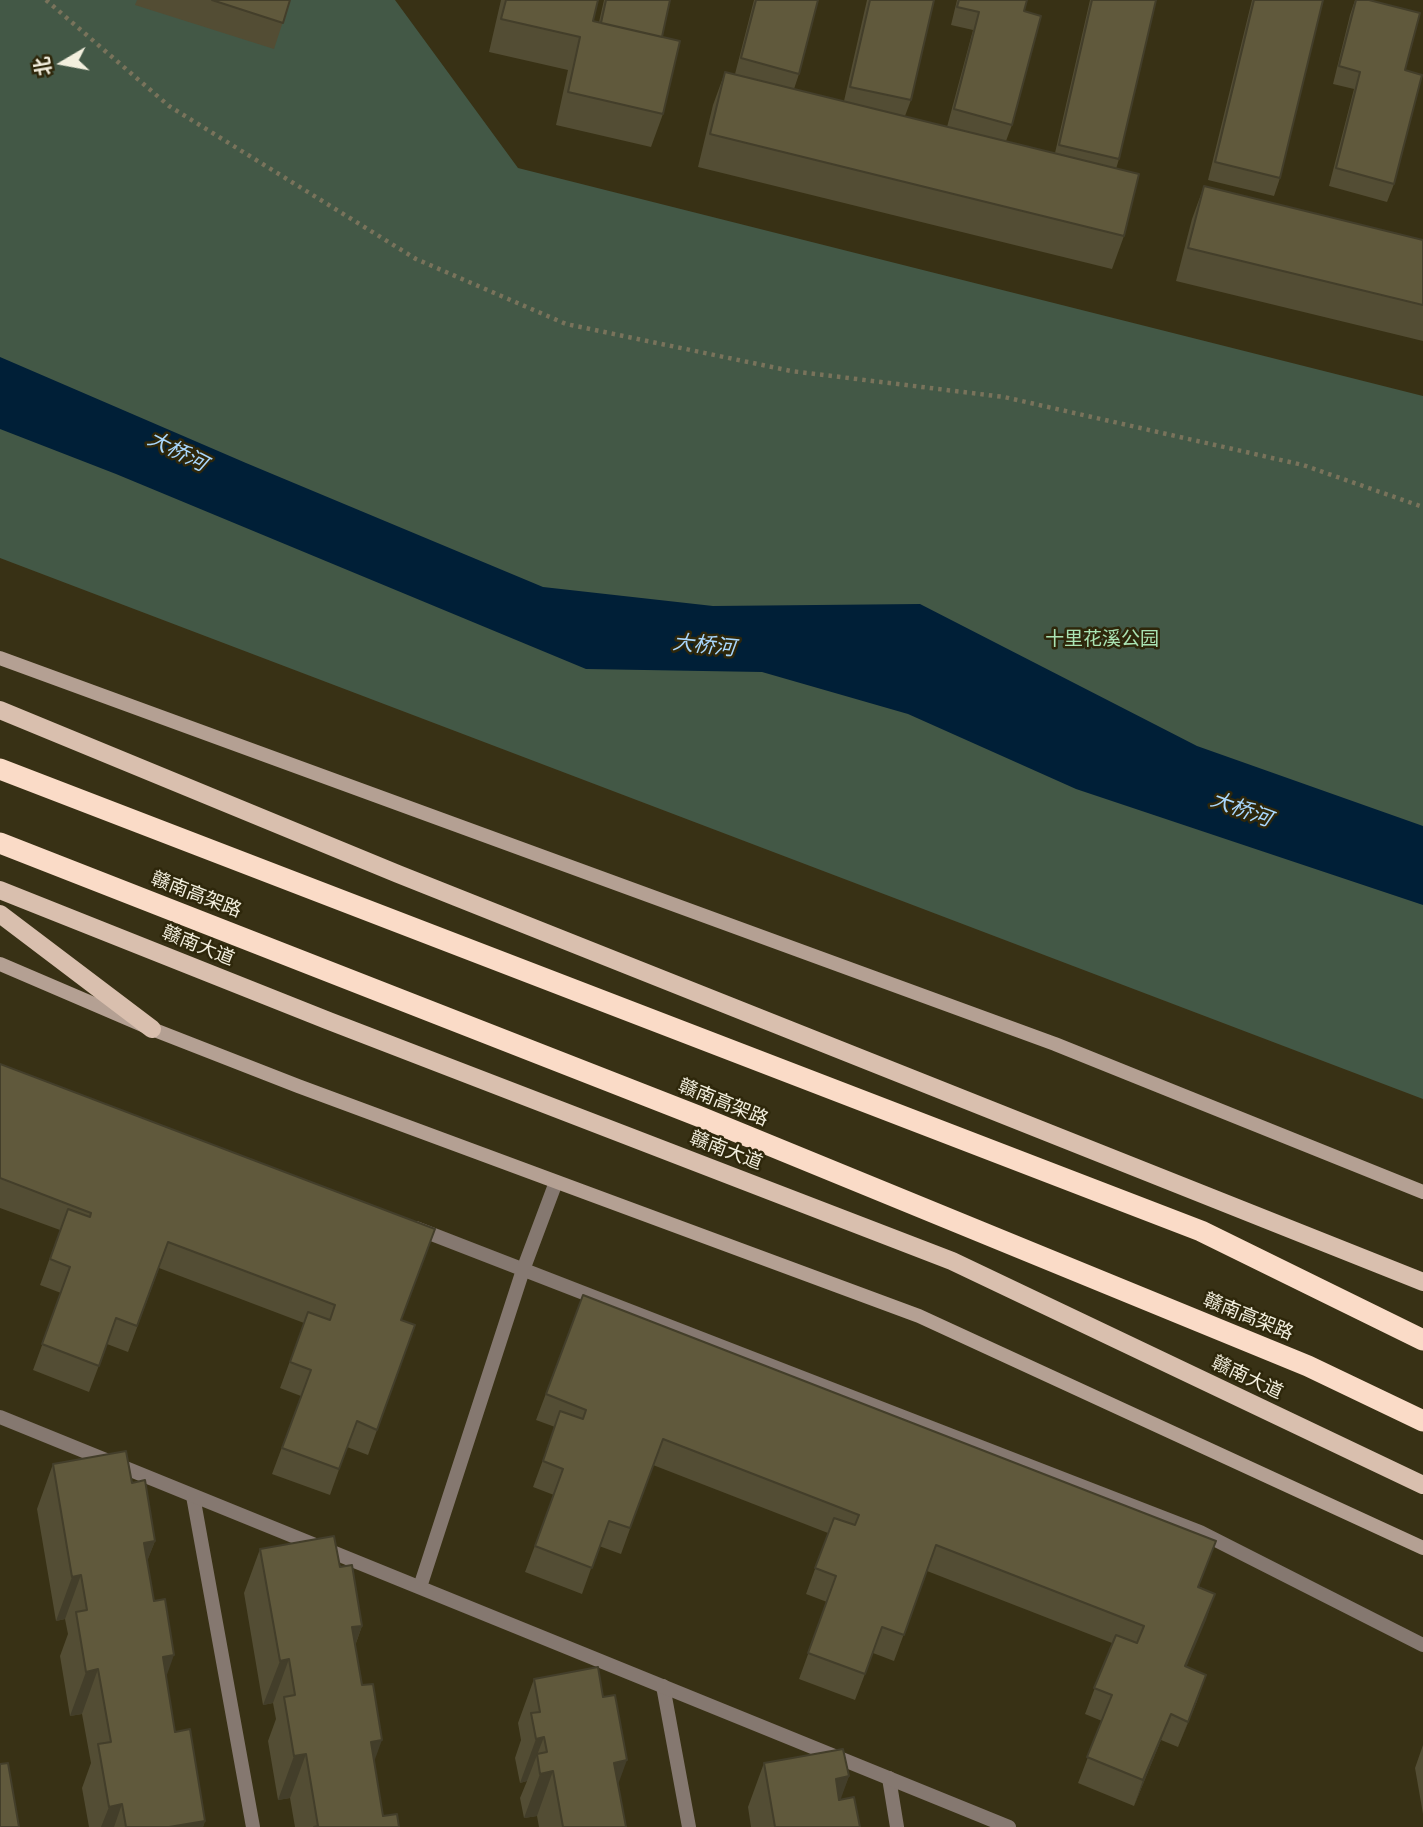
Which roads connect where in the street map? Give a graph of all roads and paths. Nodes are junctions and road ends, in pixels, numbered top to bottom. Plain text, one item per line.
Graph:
1 (46, 0) edge
2 (1423, 506) edge
3 (0, 658) edge
4 (0, 710) edge
5 (0, 769) edge
6 (0, 843) edge
7 (0, 890) edge
8 (0, 914) edge
9 (0, 964) edge
10 (152, 1029) junction
11 (556, 1182) junction
12 (1423, 1192) edge
13 (408, 1225) edge
14 (523, 1269) junction
15 (1423, 1282) edge
16 (1423, 1340) edge
17 (0, 1417) edge
18 (1423, 1421) edge
19 (1423, 1485) edge
20 (193, 1496) junction
21 (1423, 1548) edge
22 (420, 1587) junction
23 (1423, 1645) edge
24 (663, 1686) junction
25 (889, 1778) junction
26 (253, 1827) edge
27 (689, 1827) edge
28 (897, 1827) edge
29 (1009, 1827) edge

1 - 2 path
3 - 12 street
4 - 15 main road
5 - 16 highway, bridge
6 - 18 highway, 赣南高架路, bridge
7 - 19 main road, 赣南大道
8 - 10 main road
9 - 10 street
10 - 11 street
11 - 14 street
11 - 21 street
13 - 14 street
14 - 22 street
14 - 23 street
17 - 20 street
20 - 22 street
20 - 26 street
22 - 24 street
24 - 25 street
24 - 27 street
25 - 28 street
25 - 29 street

